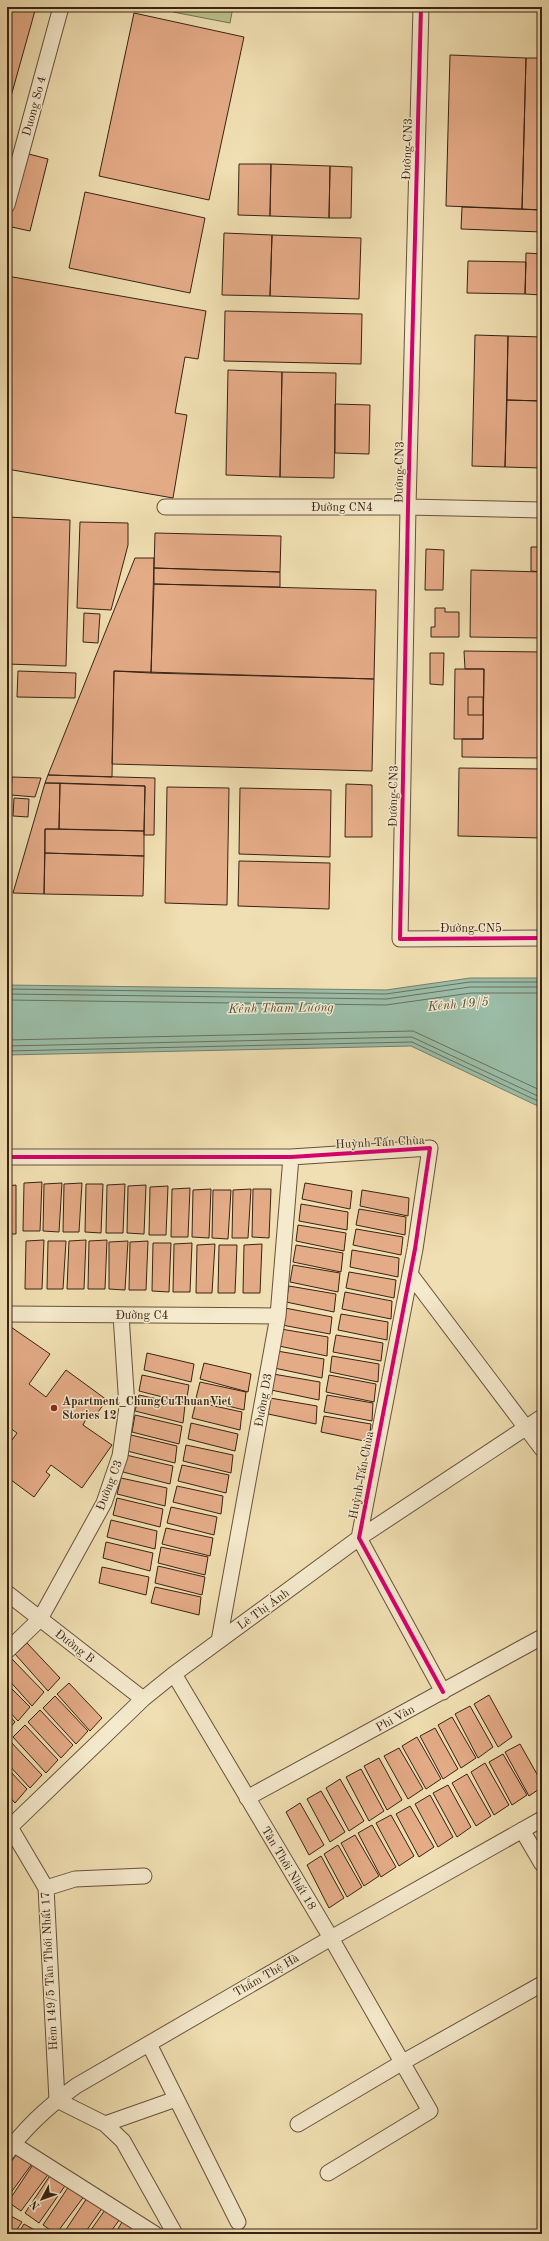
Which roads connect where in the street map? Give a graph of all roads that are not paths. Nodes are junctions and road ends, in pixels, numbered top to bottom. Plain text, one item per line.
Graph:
1 (61, 7) edge
2 (421, 7) edge
3 (7, 205) edge
4 (165, 507) dead end
5 (408, 507) junction
6 (542, 510) edge
7 (400, 938) joint
8 (542, 938) edge
9 (291, 1156) junction
10 (7, 1157) edge
11 (410, 1274) junction
12 (7, 1314) edge
13 (121, 1315) junction
14 (278, 1316) junction
15 (542, 1417) edge
16 (526, 1427) junction
17 (542, 1449) edge
18 (359, 1538) junction
19 (7, 1593) edge
20 (40, 1619) junction
21 (542, 1637) edge
22 (219, 1641) junction
23 (7, 1651) edge
24 (174, 1674) junction
25 (442, 1692) junction
26 (143, 1699) junction
27 (247, 1798) junction
28 (542, 1819) edge
29 (9, 1829) edge
30 (522, 1830) junction
31 (542, 1864) edge
32 (144, 1876) dead end
33 (46, 1888) junction
34 (331, 1938) junction
35 (542, 1984) edge
36 (149, 2044) junction
37 (403, 2062) junction
38 (176, 2099) junction
39 (57, 2100) junction
40 (105, 2124) junction
41 (298, 2124) dead end
42 (10, 2149) edge
43 (328, 2173) dead end
44 (238, 2222) dead end
45 (155, 2234) edge
46 (175, 2234) edge

1 - 3 street, Duong So 4
2 - 5 street, Đường CN3
4 - 5 street, Đường CN4
5 - 6 street, Đường CN4
5 - 7 street, Đường CN3
7 - 8 street, Đường CN5
9 - 10 street, Huỳnh Tấn Chùa
9 - 11 street, Huỳnh Tấn Chùa
9 - 14 street, Đường D3
11 - 16 street
11 - 18 street, Huỳnh Tấn Chùa
12 - 13 street, Đường C4
13 - 14 street, Đường C4
13 - 20 street, Đường C3
14 - 22 street, Đường D3
15 - 16 street, Lê Thị Ánh
16 - 17 street
16 - 18 street, Lê Thị Ánh
18 - 22 street, Lê Thị Ánh
18 - 25 street
19 - 20 street, Đường B
20 - 23 street, Đường C3
20 - 26 street, Đường B
21 - 25 street, Phi Vân
22 - 24 street, Lê Thị Ánh
24 - 26 street, Lê Thị Ánh
24 - 27 street, Tân Thới Nhất 18
25 - 27 street, Phi Vân
26 - 29 street, Lê Thị Ánh
27 - 34 street, Tân Thới Nhất 18
28 - 30 street, Thẩm Thệ Hà
29 - 33 street, Hẻm 149/5 Tân Thới Nhất 17
30 - 31 street
30 - 34 street, Thẩm Thệ Hà
32 - 33 street
33 - 39 street, Hẻm 149/5 Tân Thới Nhất 17
34 - 36 street, Thẩm Thệ Hà
34 - 37 street, Tân Thới Nhất 18
35 - 37 street
36 - 38 street
36 - 39 street, Thẩm Thệ Hà
37 - 41 street
37 - 43 street, Tân Thới Nhất 18
38 - 40 street
38 - 44 street
39 - 40 street
39 - 42 street, Thẩm Thệ Hà
40 - 46 street
42 - 45 street

